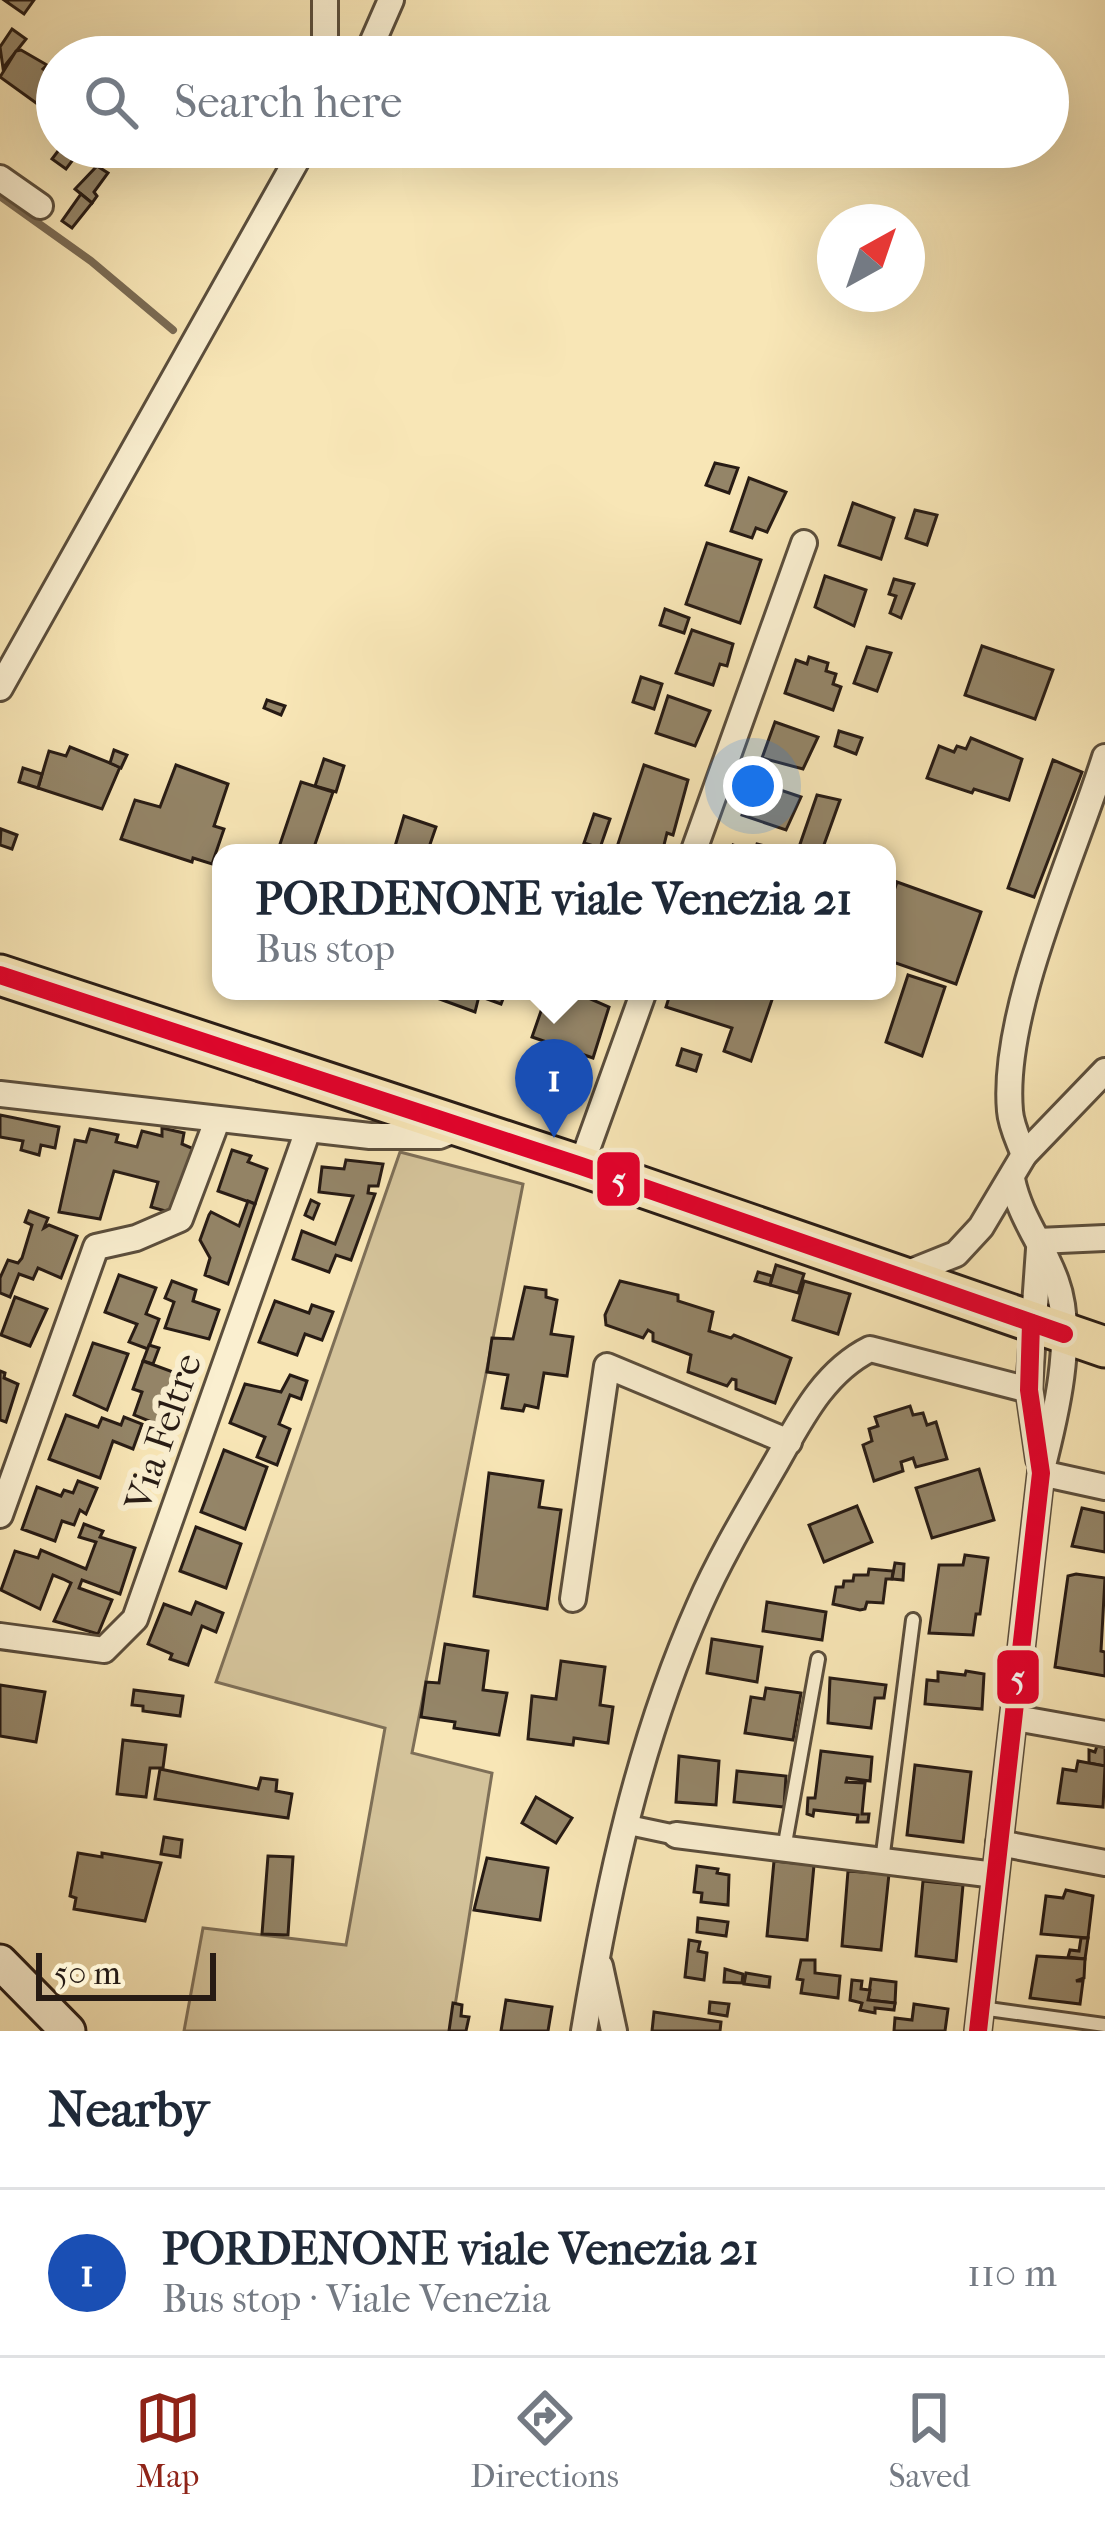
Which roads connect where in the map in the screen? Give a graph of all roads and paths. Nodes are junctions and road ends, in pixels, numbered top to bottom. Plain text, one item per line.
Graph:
1 (325, 0) edge
2 (391, 0) edge
3 (326, 36) edge
4 (375, 36) edge
5 (292, 168) edge
6 (0, 178) edge
7 (40, 206) dead end
8 (804, 543) dead end
9 (0, 688) edge
10 (1105, 757) edge
11 (696, 844) edge
12 (0, 975) edge
13 (641, 1000) edge
14 (1105, 1071) edge
15 (0, 1094) edge
16 (217, 1121) junction
17 (462, 1126) junction
18 (308, 1130) junction
19 (1024, 1155) junction
20 (581, 1166) junction
21 (1012, 1180) junction
22 (1105, 1238) edge
23 (1039, 1240) junction
24 (899, 1277) junction
25 (1047, 1328) junction
26 (1105, 1347) edge
27 (1029, 1390) junction
28 (788, 1442) junction
29 (1041, 1473) junction
30 (1105, 1487) edge
31 (0, 1515) edge
32 (573, 1599) dead end
33 (913, 1620) dead end
34 (0, 1636) edge
35 (818, 1659) dead end
36 (1016, 1718) junction
37 (1105, 1734) edge
38 (624, 1824) junction
39 (676, 1835) joint
40 (999, 1843) junction
41 (784, 1849) junction
42 (881, 1862) junction
43 (1105, 1863) edge
44 (994, 1875) junction
45 (597, 1952) junction
46 (0, 1962) edge
47 (979, 2020) edge
48 (1105, 2025) edge
49 (68, 2031) edge
50 (584, 2031) edge
51 (614, 2031) edge

1 - 3 street
2 - 4 street
5 - 9 street
6 - 7 street
8 - 11 street
10 - 19 street
12 - 17 main road
13 - 20 street
14 - 19 street
15 - 16 street
16 - 18 street
16 - 31 street
17 - 18 street
17 - 20 main road
18 - 34 street, Via Feltre
19 - 21 street
20 - 24 main road
21 - 23 street
21 - 24 street
22 - 23 street
23 - 25 street
24 - 25 main road
25 - 26 main road
25 - 27 street
25 - 29 street
27 - 28 street
27 - 29 street
28 - 32 street
28 - 38 street
29 - 30 street
29 - 36 street
33 - 42 lane
35 - 41 lane
36 - 37 street
36 - 40 street
38 - 39 street
38 - 45 street
39 - 41 street
40 - 43 street
40 - 44 street
41 - 42 street
42 - 44 street
44 - 47 street
45 - 50 street
45 - 51 street
46 - 49 main road
47 - 48 lane

